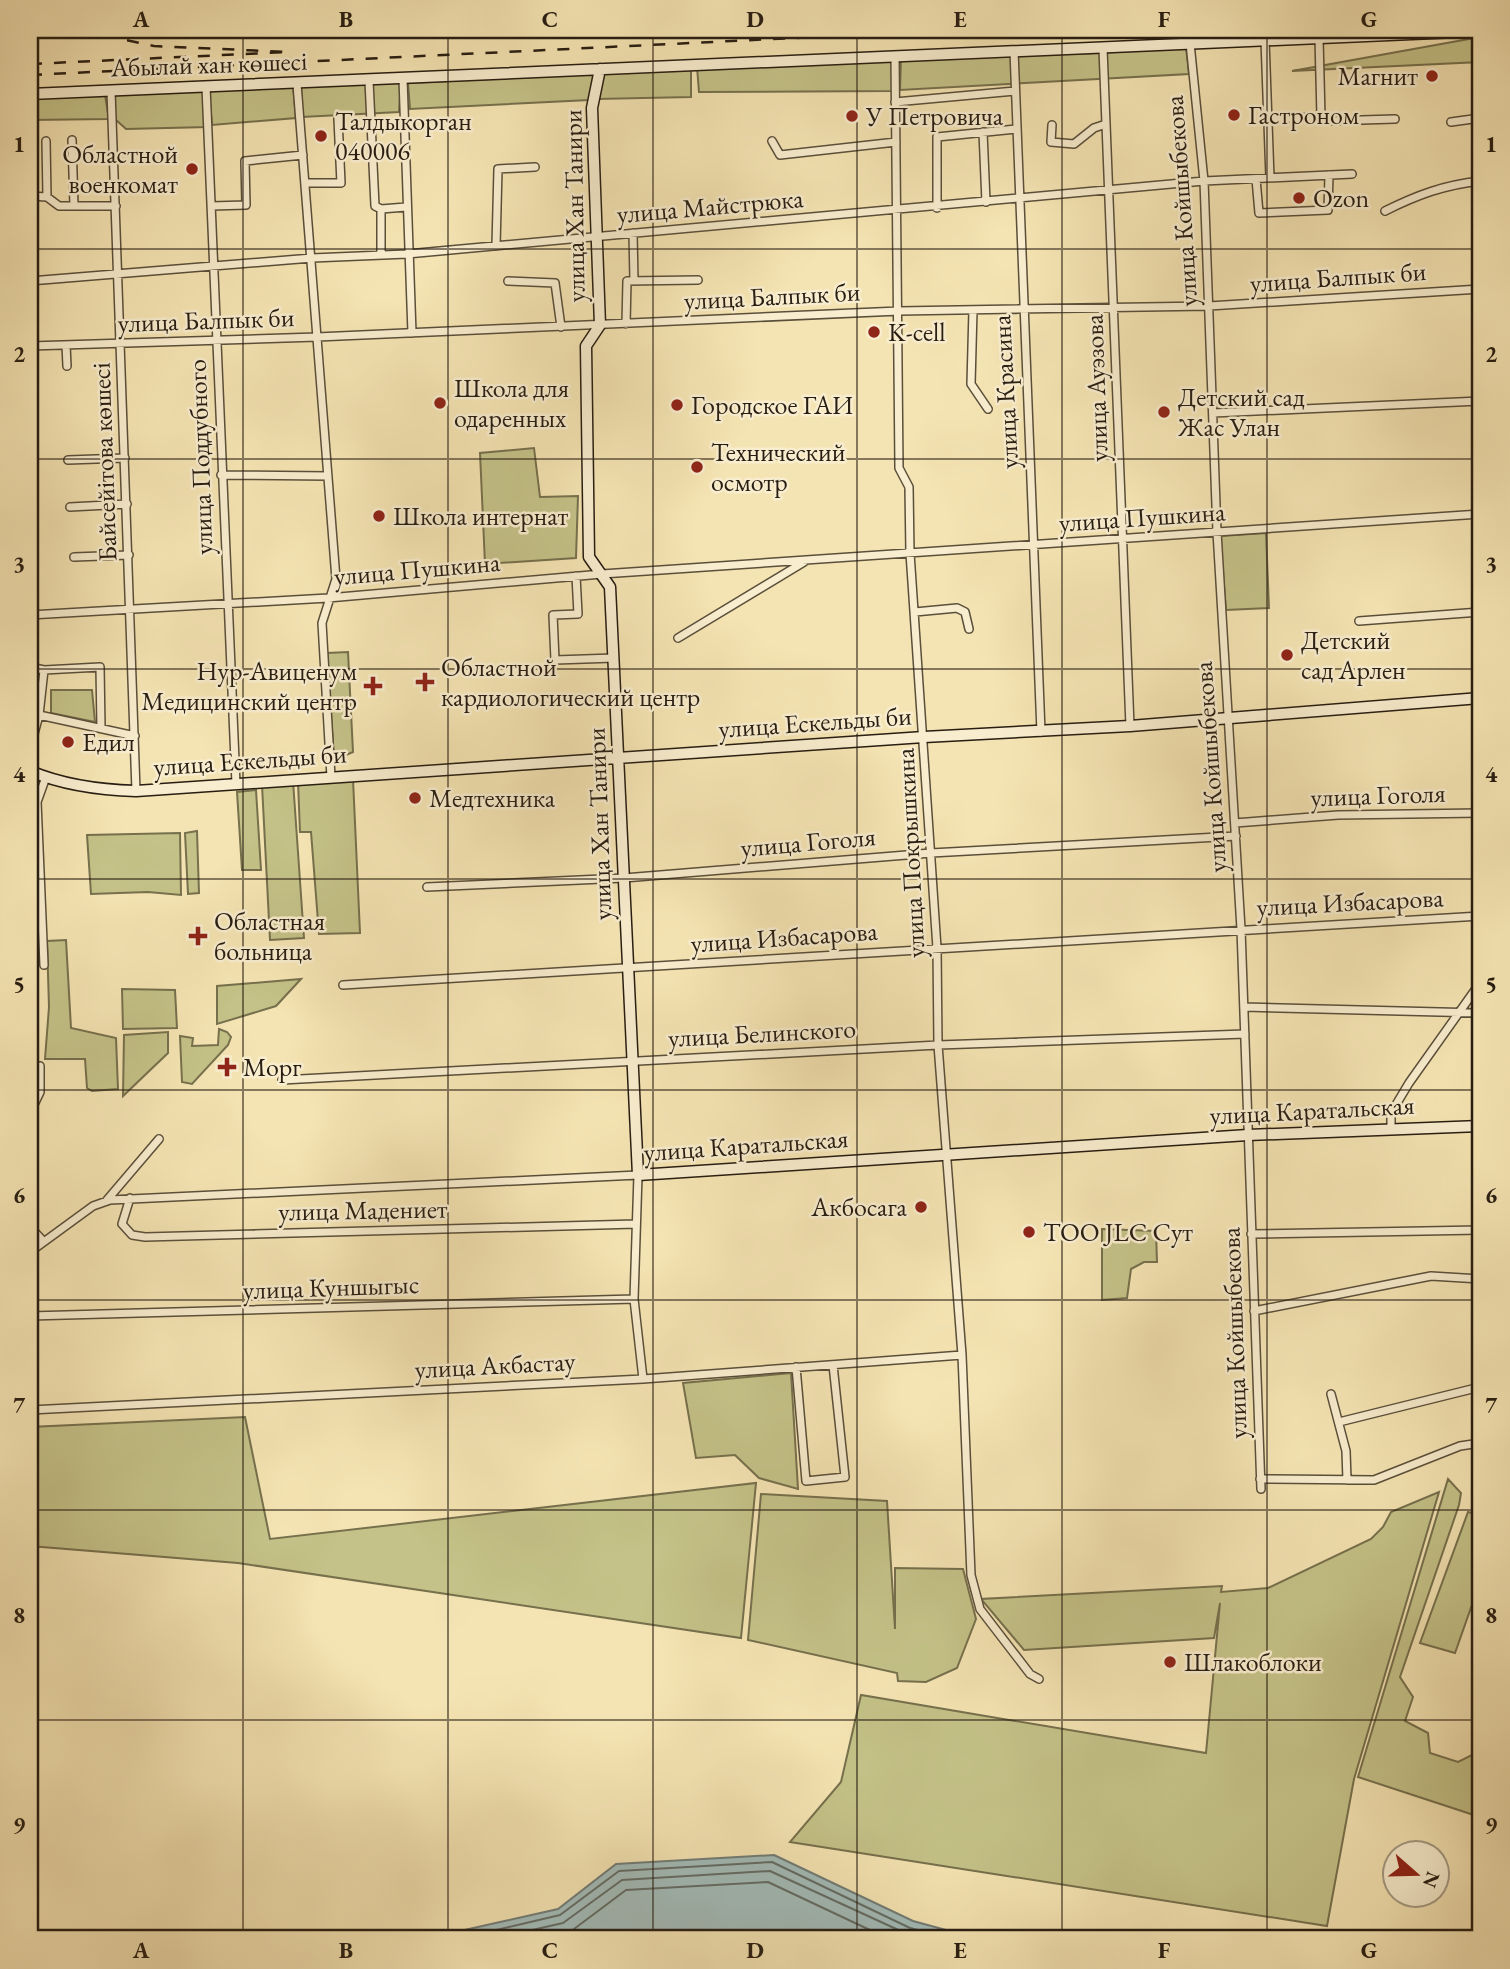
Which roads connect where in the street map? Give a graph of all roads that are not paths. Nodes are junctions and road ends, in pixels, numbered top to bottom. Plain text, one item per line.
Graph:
1 (1480, 31) edge
2 (1319, 38) junction
3 (1265, 40) junction
4 (1190, 43) junction
5 (1103, 49) junction
6 (1014, 51) junction
7 (895, 56) junction
8 (600, 69) junction
9 (403, 79) junction
10 (369, 80) junction
11 (297, 84) junction
12 (206, 87) junction
13 (111, 91) junction
14 (1015, 91) junction
15 (30, 94) edge
16 (895, 102) junction
17 (1321, 117) junction
18 (1480, 118) edge
19 (338, 119) dead end
20 (1268, 119) junction
21 (1395, 119) dead end
22 (1451, 122) dead end
23 (1106, 124) junction
24 (1052, 125) dead end
25 (1016, 129) junction
26 (983, 132) junction
27 (46, 141) dead end
28 (72, 141) dead end
29 (772, 141) dead end
30 (896, 142) junction
31 (303, 155) junction
32 (535, 167) dead end
33 (1352, 174) dead end
34 (1329, 175) junction
35 (1270, 178) junction
36 (1256, 179) junction
37 (1204, 181) junction
38 (1480, 181) edge
39 (306, 183) junction
40 (1108, 190) junction
41 (30, 197) edge
42 (47, 197) junction
43 (1018, 199) junction
44 (986, 202) junction
45 (74, 206) junction
46 (116, 206) junction
47 (211, 206) junction
48 (406, 207) junction
49 (937, 208) junction
50 (381, 209) junction
51 (1385, 211) dead end
52 (897, 212) junction
53 (633, 233) junction
54 (597, 237) junction
55 (496, 246) junction
56 (407, 254) junction
57 (381, 255) junction
58 (312, 258) junction
59 (214, 266) junction
60 (118, 274) junction
61 (698, 280) dead end
62 (30, 281) edge
63 (508, 281) dead end
64 (634, 281) junction
65 (1480, 289) edge
66 (1209, 306) junction
67 (1113, 308) junction
68 (1022, 309) junction
69 (973, 310) junction
70 (899, 311) junction
71 (626, 324) junction
72 (600, 325) junction
73 (561, 327) junction
74 (412, 333) junction
75 (317, 337) junction
76 (216, 340) junction
77 (120, 343) junction
78 (66, 345) junction
79 (30, 346) edge
80 (67, 366) dead end
81 (1480, 401) edge
82 (988, 409) dead end
83 (1213, 413) junction
84 (125, 458) junction
85 (68, 460) dead end
86 (222, 475) junction
87 (328, 476) junction
88 (127, 504) junction
89 (70, 507) dead end
90 (1480, 514) edge
91 (1217, 532) junction
92 (1123, 539) junction
93 (1033, 546) junction
94 (910, 553) junction
95 (129, 555) junction
96 (74, 557) dead end
97 (807, 560) junction
98 (602, 574) junction
99 (576, 576) junction
100 (328, 598) junction
101 (226, 602) junction
102 (131, 608) junction
103 (915, 612) junction
104 (1480, 612) edge
105 (30, 615) edge
106 (1359, 621) dead end
107 (968, 629) dead end
108 (678, 638) dead end
109 (614, 658) junction
110 (30, 667) edge
111 (44, 670) junction
112 (1480, 698) edge
113 (38, 715) junction
114 (1228, 716) junction
115 (1130, 726) junction
116 (101, 728) junction
117 (1041, 732) junction
118 (135, 736) junction
119 (924, 737) junction
120 (30, 749) edge
121 (619, 758) junction
122 (30, 771) edge
123 (331, 777) junction
124 (46, 778) junction
125 (236, 784) junction
126 (136, 791) junction
127 (1480, 813) edge
128 (1235, 823) junction
129 (34, 832) edge
130 (1236, 836) junction
131 (931, 853) junction
132 (624, 878) junction
133 (427, 887) dead end
134 (1480, 916) edge
135 (1241, 929) junction
136 (937, 948) junction
137 (44, 965) dead end
138 (628, 968) junction
139 (1480, 983) edge
140 (342, 985) dead end
141 (1244, 1007) junction
142 (1462, 1012) junction
143 (1480, 1013) edge
144 (1245, 1034) junction
145 (938, 1045) junction
146 (632, 1060) junction
147 (40, 1066) dead end
148 (282, 1080) dead end
149 (30, 1113) edge
150 (1480, 1125) edge
151 (1391, 1129) junction
152 (1248, 1135) junction
153 (159, 1139) dead end
154 (946, 1155) junction
155 (638, 1175) junction
156 (130, 1198) junction
157 (106, 1201) junction
158 (636, 1224) junction
159 (30, 1227) edge
160 (1480, 1230) edge
161 (1251, 1234) junction
162 (43, 1241) junction
163 (30, 1252) edge
164 (1480, 1279) edge
165 (634, 1300) junction
166 (1254, 1311) junction
167 (30, 1316) edge
168 (962, 1355) junction
169 (833, 1364) junction
170 (796, 1367) junction
171 (643, 1379) junction
172 (1480, 1387) edge
173 (1331, 1394) dead end
174 (30, 1410) edge
175 (1339, 1422) junction
176 (1480, 1443) edge
177 (1260, 1479) junction
178 (1347, 1480) junction
179 (1261, 1489) dead end
180 (1039, 1679) dead end

1 - 2 street, Абылай хан көшесі
2 - 3 street, Абылай хан көшесі
2 - 17 street
3 - 4 street, Абылай хан көшесі
3 - 20 street
4 - 5 street, Абылай хан көшесі
4 - 37 street, улица Койшыбекова
5 - 6 street, Абылай хан көшесі
5 - 23 street, улица Ауэзова
6 - 7 street, Абылай хан көшесі
6 - 14 street, улица Красина
7 - 8 street, Абылай хан көшесі
7 - 16 street, улица Покрышкина
8 - 9 street, Абылай хан көшесі
8 - 54 street, улица Хан Танири
9 - 10 street, Абылай хан көшесі
9 - 48 street
10 - 11 street, Абылай хан көшесі
10 - 50 street
11 - 12 street, Абылай хан көшесі
11 - 31 street
12 - 13 street, Абылай хан көшесі
12 - 47 street, улица Поддубного
13 - 15 street, Абылай хан көшесі
13 - 46 street, Байсейітова көшесі
14 - 16 street
14 - 25 street, улица Красина
16 - 30 street, улица Покрышкина
17 - 20 street
17 - 21 street
18 - 22 street
19 - 39 street
20 - 35 street
23 - 24 street
23 - 40 street, улица Ауэзова
25 - 26 street
25 - 43 street, улица Красина
26 - 44 street
26 - 49 street
27 - 42 street
28 - 45 street
29 - 30 street
30 - 52 street, улица Покрышкина
31 - 39 street
31 - 47 street
32 - 55 street
33 - 34 street, улица Майстрюка
34 - 35 street, улица Майстрюка
34 - 36 street
35 - 36 street, улица Майстрюка
36 - 37 street, улица Майстрюка
37 - 40 street, улица Майстрюка
37 - 66 street, улица Койшыбекова
38 - 51 street
39 - 58 street
40 - 43 street, улица Майстрюка
40 - 67 street, улица Ауэзова
41 - 42 street
42 - 45 street
43 - 44 street, улица Майстрюка
43 - 68 street, улица Красина
44 - 49 street, улица Майстрюка
45 - 46 street
46 - 60 street, Байсейітова көшесі
47 - 59 street, улица Поддубного
48 - 50 street
48 - 56 street
49 - 52 street, улица Майстрюка
50 - 57 street
52 - 53 street, улица Майстрюка
52 - 70 street, улица Покрышкина
53 - 54 street, улица Майстрюка
53 - 64 street
54 - 55 street, улица Майстрюка
54 - 72 street, улица Хан Танири
55 - 56 street, улица Майстрюка
56 - 57 street, улица Майстрюка
56 - 74 street
57 - 58 street, улица Майстрюка
58 - 59 street, улица Майстрюка
58 - 75 street
59 - 60 street, улица Майстрюка
59 - 76 street, улица Поддубного
60 - 62 street, улица Майстрюка
60 - 77 street, Байсейітова көшесі
61 - 64 street
63 - 73 street
64 - 71 street
65 - 66 street, улица Балпык би
66 - 67 street, улица Балпык би
66 - 83 street, улица Койшыбекова
67 - 68 street, улица Балпык би
67 - 92 street, улица Ауэзова
68 - 69 street, улица Балпык би
68 - 93 street, улица Красина
69 - 70 street, улица Балпык би
69 - 82 street
70 - 71 street, улица Балпык би
70 - 94 street, улица Покрышкина
71 - 72 street, улица Балпык би
72 - 73 street, улица Балпык би
72 - 98 street, улица Хан Танири
73 - 74 street, улица Балпык би
74 - 75 street, улица Балпык би
75 - 76 street, улица Балпык би
75 - 87 street
76 - 77 street, улица Балпык би
76 - 86 street, улица Поддубного
77 - 78 street, улица Балпык би
77 - 84 street, Байсейітова көшесі
78 - 79 street, улица Балпык би
78 - 80 street
81 - 83 street
83 - 91 street, улица Койшыбекова
84 - 85 street
84 - 88 street, Байсейітова көшесі
86 - 87 street
86 - 101 street, улица Поддубного
87 - 100 street
88 - 89 street
88 - 95 street, Байсейітова көшесі
90 - 91 street, улица Пушкина
91 - 92 street, улица Пушкина
91 - 114 street, улица Койшыбекова
92 - 93 street, улица Пушкина
92 - 115 street, улица Ауэзова
93 - 94 street, улица Пушкина
93 - 117 street, улица Красина
94 - 97 street, улица Пушкина
94 - 103 street, улица Покрышкина
95 - 96 street
95 - 102 street, Байсейітова көшесі
97 - 98 street, улица Пушкина
97 - 108 street, улица Пушкина
98 - 99 street, улица Пушкина
98 - 109 street, улица Хан Танири
99 - 100 street, улица Пушкина
99 - 109 street
100 - 101 street, улица Пушкина
100 - 123 street
101 - 102 street, улица Пушкина
101 - 125 street, улица Поддубного
102 - 105 street, улица Пушкина
102 - 118 street, Байсейітова көшесі
103 - 107 street
103 - 119 street, улица Покрышкина
104 - 106 street
109 - 121 street, улица Хан Танири
110 - 111 street
111 - 113 street
111 - 116 street
112 - 114 street, улица Ескельды би
113 - 116 street
113 - 120 street
114 - 115 street, улица Ескельды би
114 - 128 street, улица Койшыбекова
115 - 117 street, улица Ескельды би
116 - 118 street
117 - 119 street, улица Ескельды би
118 - 126 street, Байсейітова көшесі
119 - 121 street, улица Ескельды би
119 - 131 street, улица Покрышкина
121 - 123 street, улица Ескельды би
121 - 132 street, улица Хан Танири
122 - 124 street, улица Ескельды би
123 - 125 street, улица Ескельды би
124 - 126 street, улица Ескельды би
124 - 129 street
125 - 126 street, улица Ескельды би
127 - 128 street, улица Гоголя
128 - 130 street, улица Койшыбекова
129 - 137 street
130 - 131 street, улица Гоголя
130 - 135 street, улица Койшыбекова
131 - 132 street, улица Гоголя
131 - 136 street, улица Покрышкина
132 - 133 street, улица Гоголя
132 - 138 street, улица Хан Танири
134 - 135 street, улица Избасарова
135 - 136 street, улица Избасарова
135 - 141 street, улица Койшыбекова
136 - 138 street, улица Избасарова
136 - 145 street, улица Покрышкина
138 - 140 street, улица Избасарова
138 - 146 street, улица Хан Танири
139 - 142 street
141 - 142 street
141 - 144 street, улица Койшыбекова
142 - 143 street
142 - 151 street
144 - 145 street, улица Белинского
144 - 152 street, улица Койшыбекова
145 - 146 street, улица Белинского
145 - 154 street, улица Покрышкина
146 - 148 street, улица Белинского
146 - 155 street, улица Хан Танири
147 - 149 street
150 - 151 street, улица Каратальская
151 - 152 street, улица Каратальская
152 - 154 street, улица Каратальская
152 - 161 street, улица Койшыбекова
153 - 157 street
154 - 155 street, улица Каратальская
154 - 168 street, улица Покрышкина
155 - 156 street, улица Каратальская
155 - 158 street, улица Хан Танири
156 - 157 street, улица Каратальская
156 - 158 street, улица Мадениет
157 - 162 street, улица Каратальская
158 - 165 street, улица Хан Танири
159 - 162 street
160 - 161 street
161 - 166 street, улица Койшыбекова
162 - 163 street, улица Каратальская
164 - 166 street
165 - 167 street, улица Куншыгыс
165 - 171 street, улица Хан Танири
166 - 177 street, улица Койшыбекова
168 - 169 street, улица Акбастау
168 - 180 street, улица Покрышкина
169 - 170 street, улица Акбастау
169 - 170 street
170 - 171 street, улица Акбастау
171 - 174 street, улица Акбастау
172 - 175 street
173 - 175 street
175 - 178 street
176 - 178 street
177 - 178 street
177 - 179 street, улица Койшыбекова

